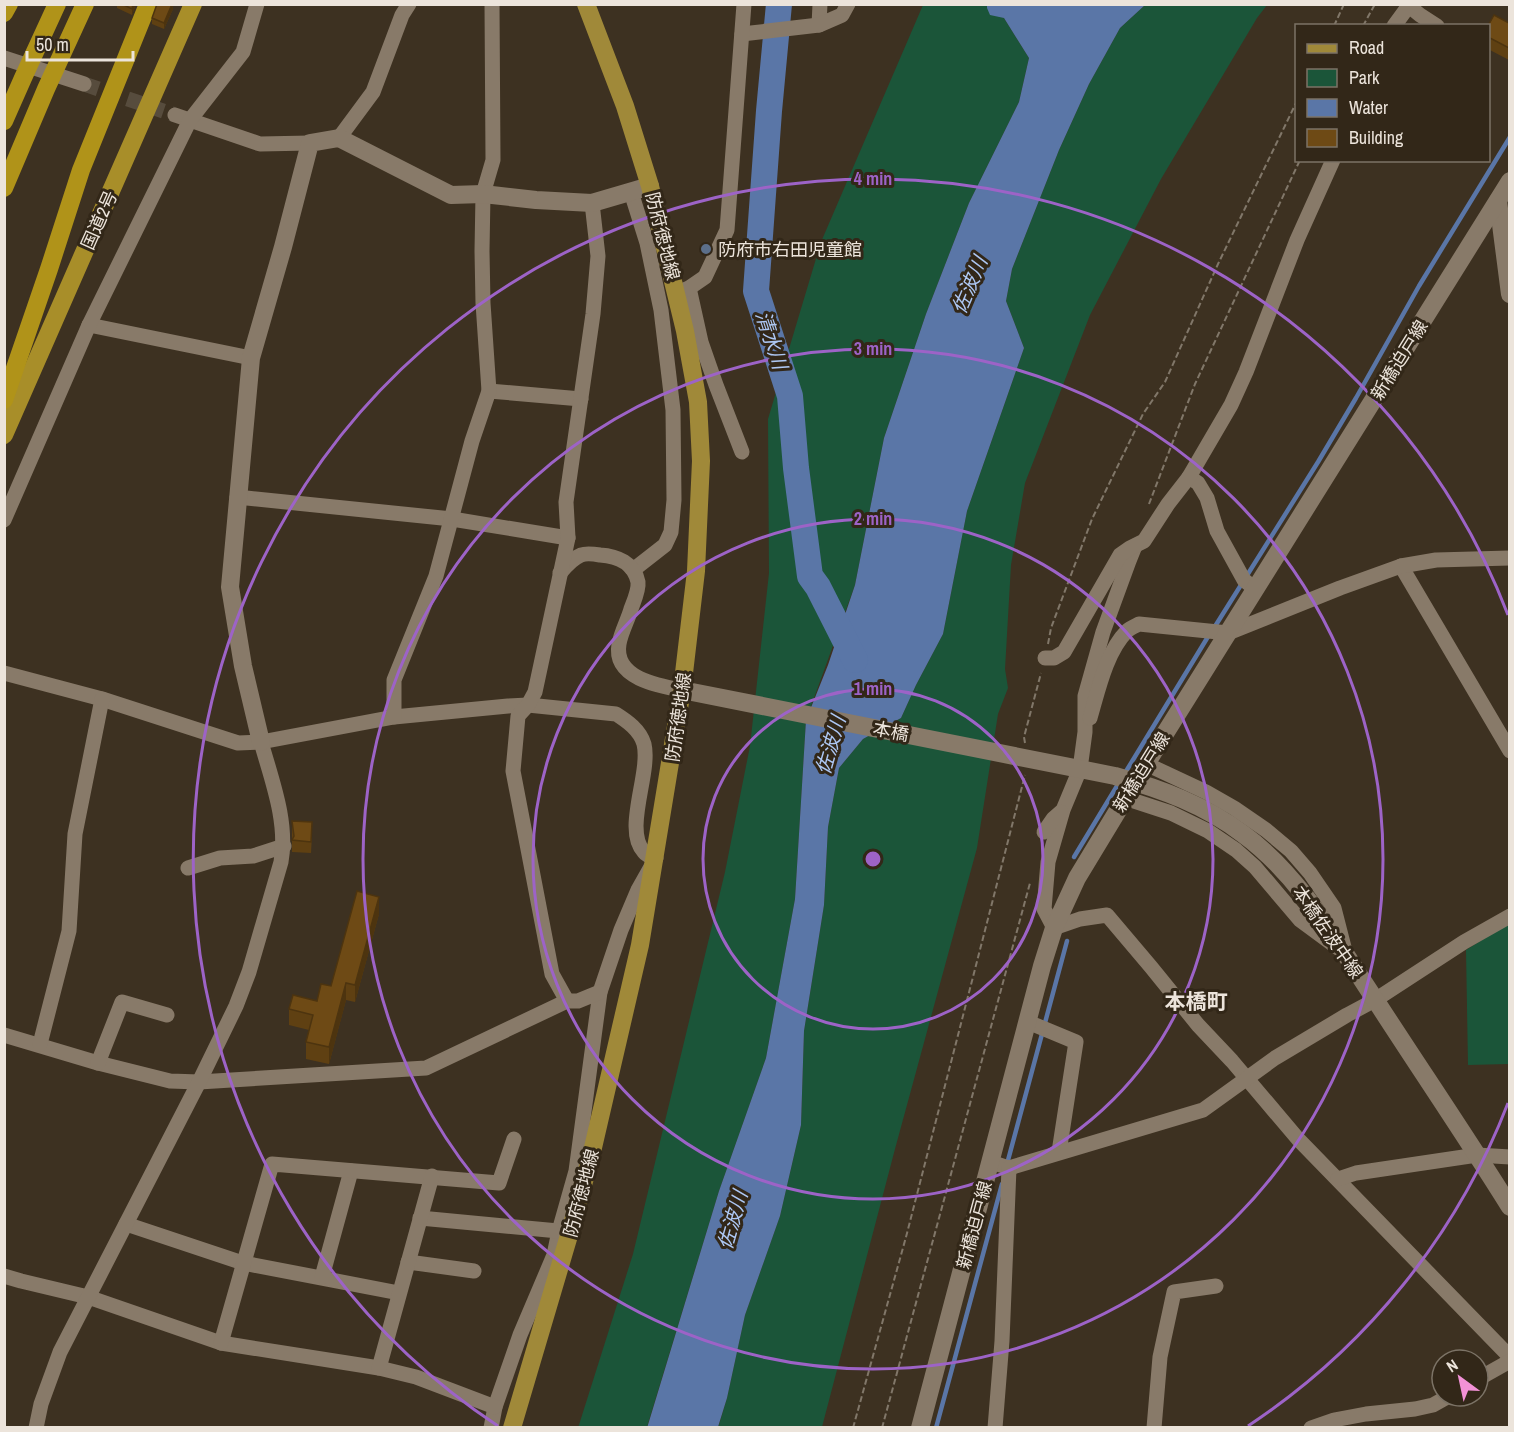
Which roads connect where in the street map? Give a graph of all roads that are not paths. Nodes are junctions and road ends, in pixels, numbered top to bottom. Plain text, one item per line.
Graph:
1 (9, 4) edge
2 (57, 4) edge
3 (85, 4) edge
4 (148, 4) edge
5 (193, 4) edge
6 (257, 4) edge
7 (409, 4) edge
8 (492, 4) edge
9 (586, 4) edge
10 (744, 4) edge
11 (820, 4) edge
12 (848, 4) edge
13 (1410, 5) edge
14 (4, 13) edge
15 (1396, 24) edge
16 (1434, 24) edge
17 (814, 25) junction
18 (742, 34) junction
19 (4, 58) edge
20 (84, 84) tunnel mouth
21 (175, 115) tunnel mouth
22 (190, 120) junction
23 (4, 121) edge
24 (339, 138) junction
25 (310, 142) junction
26 (1332, 162) edge
27 (1509, 181) edge
28 (650, 186) junction
29 (4, 188) edge
30 (631, 192) junction
31 (483, 194) junction
32 (1498, 201) junction
33 (592, 203) junction
34 (683, 290) junction
35 (1509, 294) edge
36 (89, 325) junction
37 (251, 358) junction
38 (489, 392) junction
39 (581, 399) junction
40 (4, 400) edge
41 (4, 435) edge
42 (742, 452) dead end
43 (1189, 477) junction
44 (237, 497) junction
45 (452, 519) junction
46 (4, 520) edge
47 (568, 538) junction
48 (1135, 546) junction
49 (1509, 558) edge
50 (1401, 566) junction
51 (633, 570) junction
52 (560, 573) junction
53 (1255, 589) junction
54 (1228, 633) junction
55 (1044, 658) dead end
56 (4, 673) edge
57 (682, 690) junction
58 (102, 699) junction
59 (528, 705) junction
60 (394, 717) junction
61 (1085, 732) junction
62 (261, 742) junction
63 (1509, 751) edge
64 (1146, 764) junction
65 (1060, 765) joint
66 (1080, 769) junction
67 (1125, 798) junction
68 (1063, 810) junction
69 (1044, 832) dead end
70 (284, 846) junction
71 (656, 858) junction
72 (188, 868) dead end
73 (1509, 916) edge
74 (1054, 928) junction
75 (1345, 953) junction
76 (600, 992) junction
77 (1375, 1000) junction
78 (567, 1001) junction
79 (167, 1015) dead end
80 (1028, 1022) junction
81 (4, 1035) edge
82 (40, 1044) junction
83 (98, 1063) junction
84 (1246, 1078) junction
85 (200, 1082) junction
86 (514, 1139) dead end
87 (1059, 1152) junction
88 (1478, 1155) junction
89 (1509, 1157) edge
90 (991, 1162) junction
91 (1009, 1168) junction
92 (351, 1171) junction
93 (432, 1176) junction
94 (1338, 1179) junction
95 (1509, 1207) edge
96 (420, 1218) junction
97 (126, 1224) junction
98 (565, 1231) junction
99 (408, 1262) junction
100 (243, 1263) junction
101 (474, 1271) dead end
102 (4, 1276) edge
103 (322, 1277) junction
104 (1216, 1286) dead end
105 (399, 1293) junction
106 (88, 1297) junction
107 (221, 1343) junction
108 (1509, 1359) edge
109 (379, 1368) junction
110 (1490, 1371) edge
111 (1430, 1406) edge
112 (495, 1407) junction
113 (36, 1428) edge
114 (491, 1428) edge
115 (512, 1428) edge
116 (920, 1428) edge
117 (995, 1428) edge
118 (1154, 1428) edge
119 (1311, 1428) edge

1 - 14 highway
2 - 23 highway
3 - 29 highway
4 - 40 highway
5 - 41 highway, 国道2号
6 - 22 street
7 - 24 street
8 - 31 street
9 - 28 main road, 防府徳地線
10 - 18 street
11 - 17 street
12 - 17 street
13 - 15 street
13 - 16 street
17 - 18 street
18 - 34 street
19 - 20 street
21 - 22 street
22 - 25 street
22 - 36 street
24 - 25 street
24 - 31 street
25 - 37 street
26 - 43 street
27 - 32 street, 新橋迫戸線
28 - 30 street
28 - 34 main road, 防府徳地線
30 - 33 street
30 - 51 street
31 - 33 street
31 - 38 street
32 - 35 street
32 - 53 street, 新橋迫戸線
33 - 39 street
34 - 42 street
34 - 57 main road, 防府徳地線
36 - 37 street
36 - 46 street
37 - 44 street
38 - 39 street
38 - 45 street
39 - 47 street
43 - 48 street
43 - 53 street
44 - 45 street
44 - 62 street
45 - 47 street
45 - 60 street
47 - 52 street
48 - 55 street
48 - 61 street
49 - 50 street
50 - 54 street
50 - 63 street
51 - 52 street
51 - 57 street
52 - 59 street
53 - 54 street, 新橋迫戸線
54 - 61 street
54 - 64 street, 新橋迫戸線
56 - 58 street
57 - 65 street, 本橋
57 - 71 main road, 防府徳地線
58 - 62 street
58 - 82 street
59 - 60 street
59 - 71 street
59 - 78 street
60 - 62 street
61 - 66 street
62 - 70 street
64 - 67 street, 新橋迫戸線
64 - 75 street
65 - 66 street, 本橋佐波中線
66 - 68 street
66 - 75 street, 本橋佐波中線
67 - 74 street, 新橋迫戸線
67 - 75 street
68 - 69 street
68 - 74 street
70 - 72 street
70 - 85 street
71 - 76 street
71 - 98 main road, 防府徳地線
73 - 77 street
74 - 80 street, 新橋迫戸線
74 - 84 street
75 - 77 street, 本橋佐波中線
76 - 78 street
76 - 98 street
77 - 84 street
77 - 88 street, 本橋佐波中線
78 - 85 street
79 - 83 street
80 - 87 street
80 - 90 street, 新橋迫戸線
81 - 82 street
82 - 83 street
83 - 85 street
84 - 87 street
84 - 94 street
85 - 97 street
86 - 93 street
87 - 91 street
88 - 89 street
88 - 94 street
88 - 95 street, 本橋佐波中線
90 - 91 street
90 - 116 street, 新橋迫戸線
91 - 117 street
92 - 93 street
92 - 100 street
92 - 103 street
93 - 96 street
94 - 108 street
96 - 98 street
96 - 99 street
97 - 100 street
97 - 106 street
98 - 112 street
98 - 115 main road, 防府徳地線
99 - 101 street
99 - 105 street
100 - 103 street
100 - 107 street
102 - 106 street
103 - 105 street
104 - 118 street
105 - 109 street
106 - 107 street
106 - 113 street
107 - 109 street
108 - 110 street
109 - 112 street
111 - 119 street
112 - 114 street

